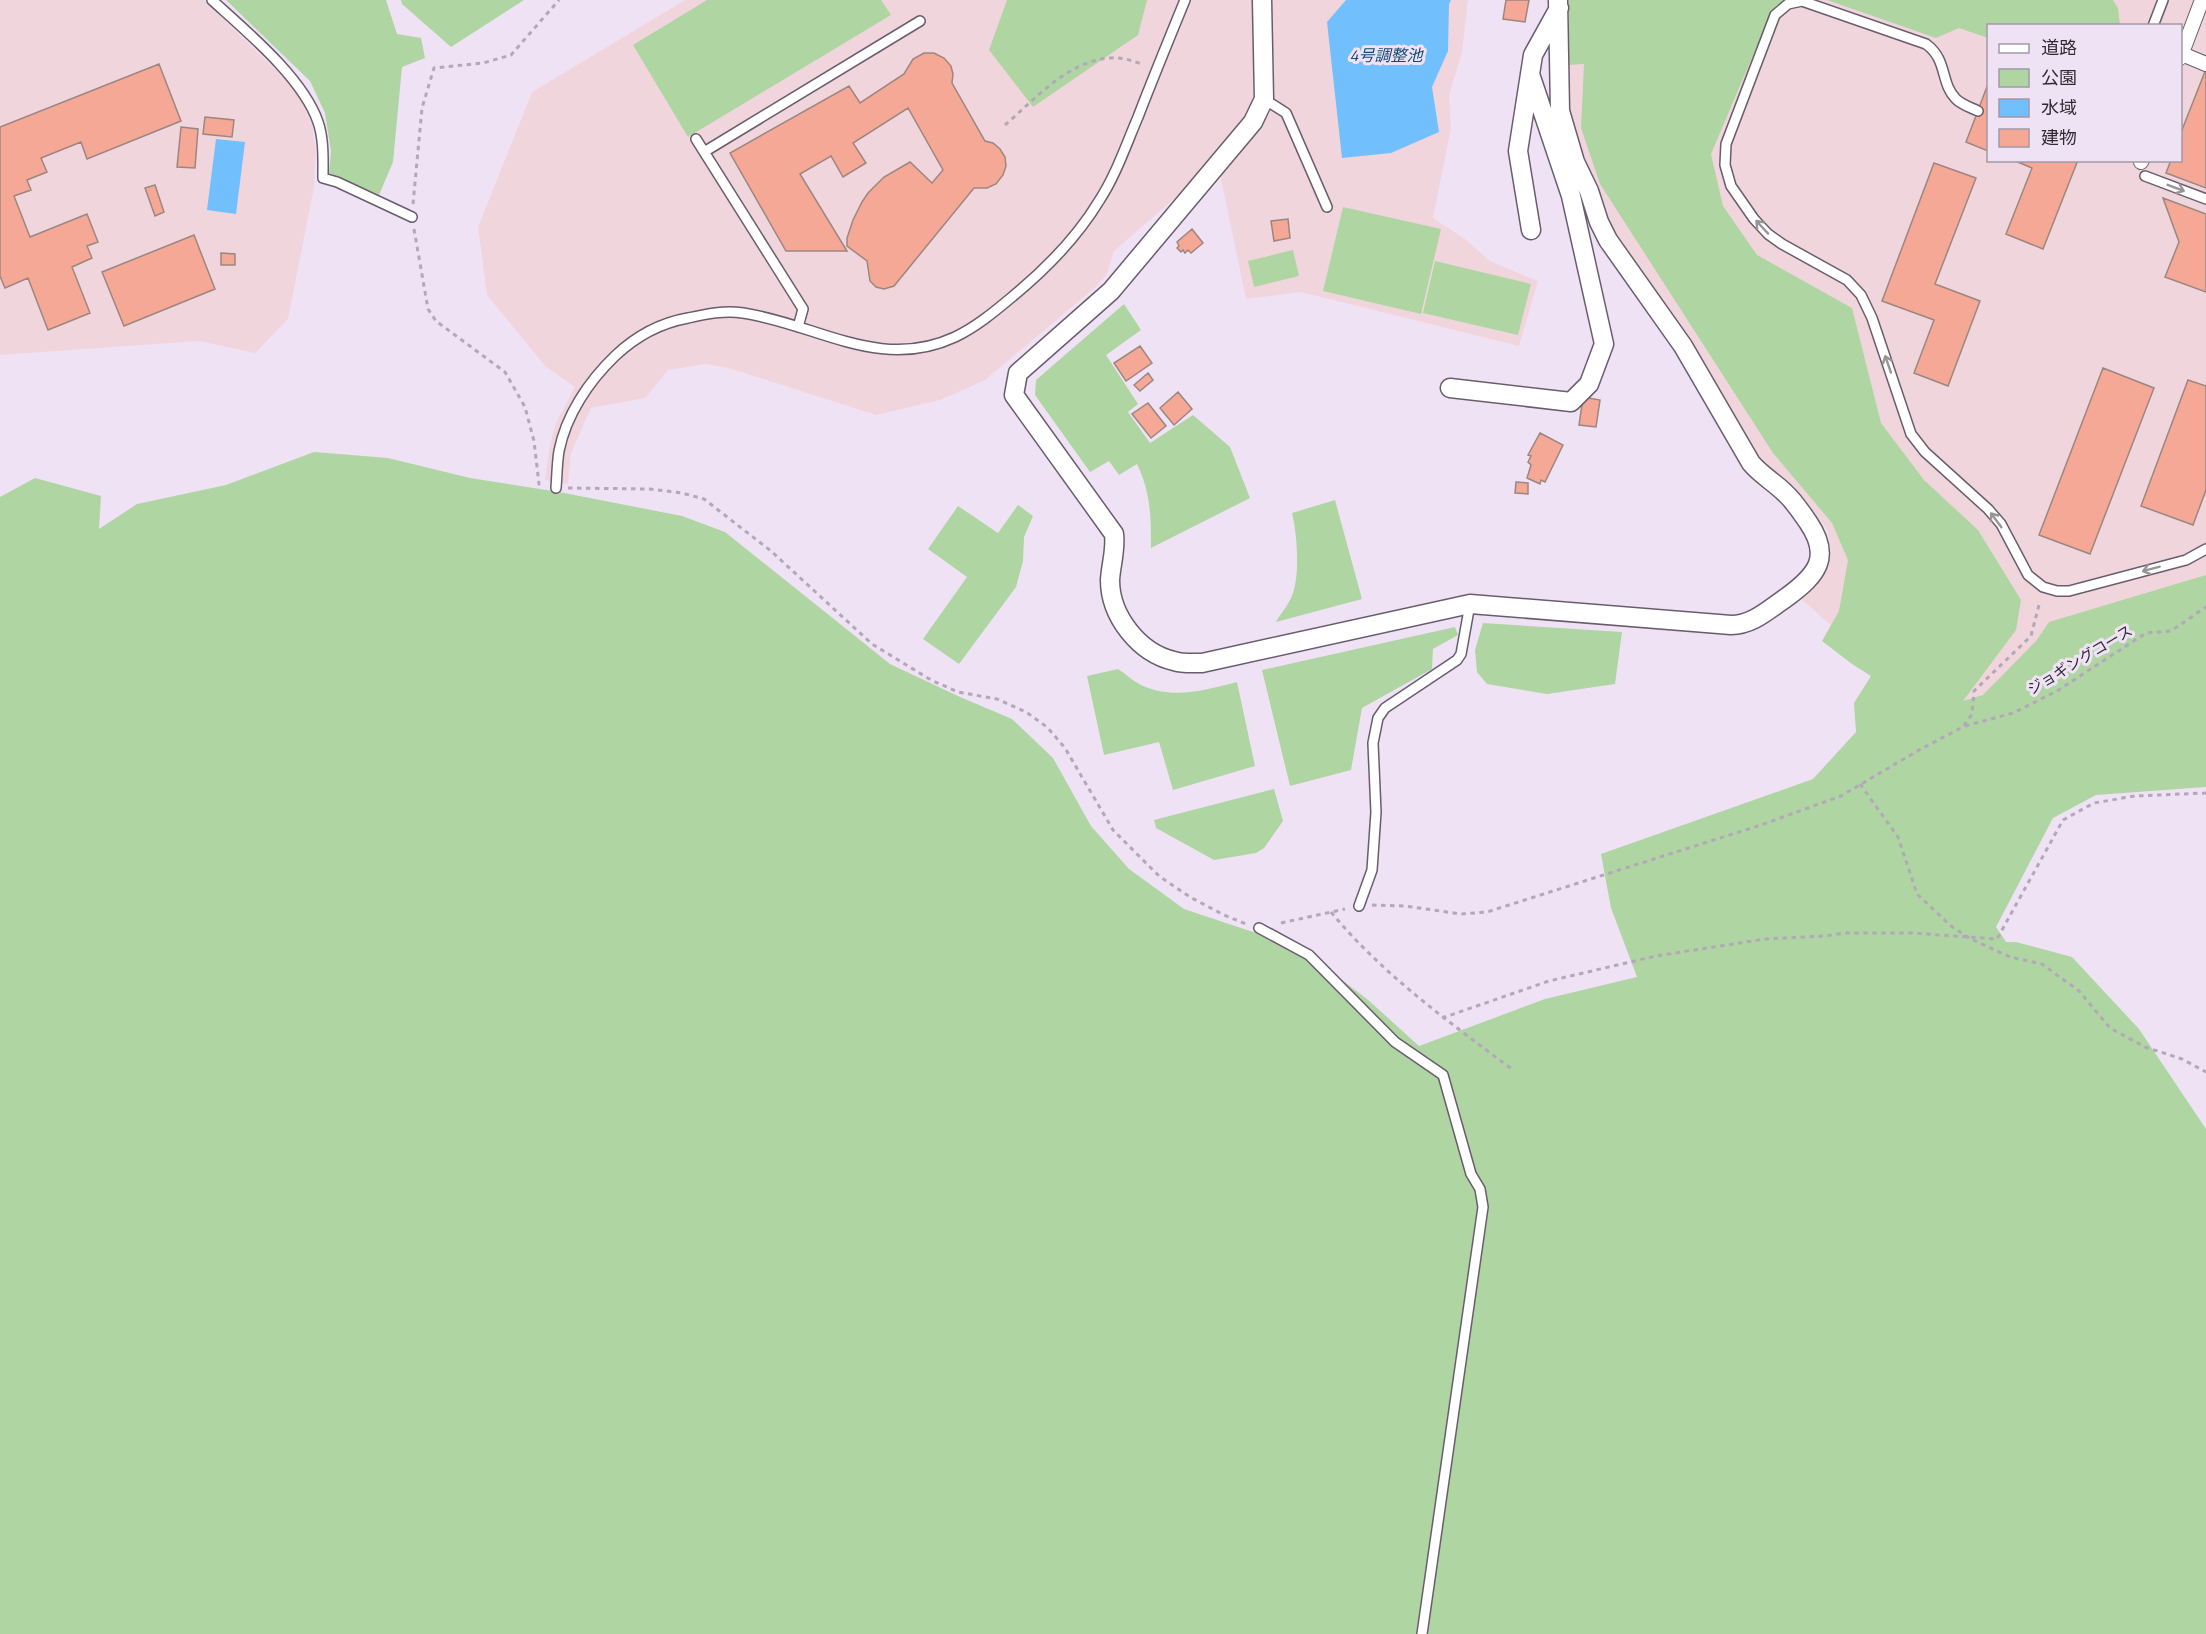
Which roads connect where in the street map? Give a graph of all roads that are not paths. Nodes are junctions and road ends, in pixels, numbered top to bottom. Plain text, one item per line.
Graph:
1 (212, 0) edge
2 (1185, 0) edge
3 (1262, 0) edge
4 (2163, 0) edge
5 (2202, 1) edge
6 (1558, 4) edge
7 (920, 21) dead end
8 (2154, 24) edge
9 (2182, 53) edge
10 (2182, 56) edge
11 (2206, 63) edge
12 (1530, 74) junction
13 (1264, 99) junction
14 (1978, 111) dead end
15 (696, 139) dead end
16 (704, 152) junction
17 (2143, 166) edge
18 (1580, 193) junction
19 (2206, 200) edge
20 (1326, 207) dead end
21 (412, 217) road end
22 (1531, 230) dead end
23 (798, 327) junction
24 (1450, 388) dead end
25 (556, 488) road end
26 (2206, 549) edge
27 (1470, 604) junction
28 (1359, 906) road end
29 (1259, 928) road end
30 (1422, 1634) edge

1 - 21 lane
2 - 23 lane
3 - 13 street
4 - 8 lane
5 - 9 street
6 - 12 street
6 - 18 street
7 - 16 lane
10 - 11 street
12 - 18 street
12 - 22 street
13 - 20 lane
13 - 27 street
26 -> 14 lane
15 - 16 lane
16 - 23 lane
17 -> 19 lane
18 - 24 street
18 - 27 street
23 - 25 lane
27 - 28 lane
29 - 30 lane

